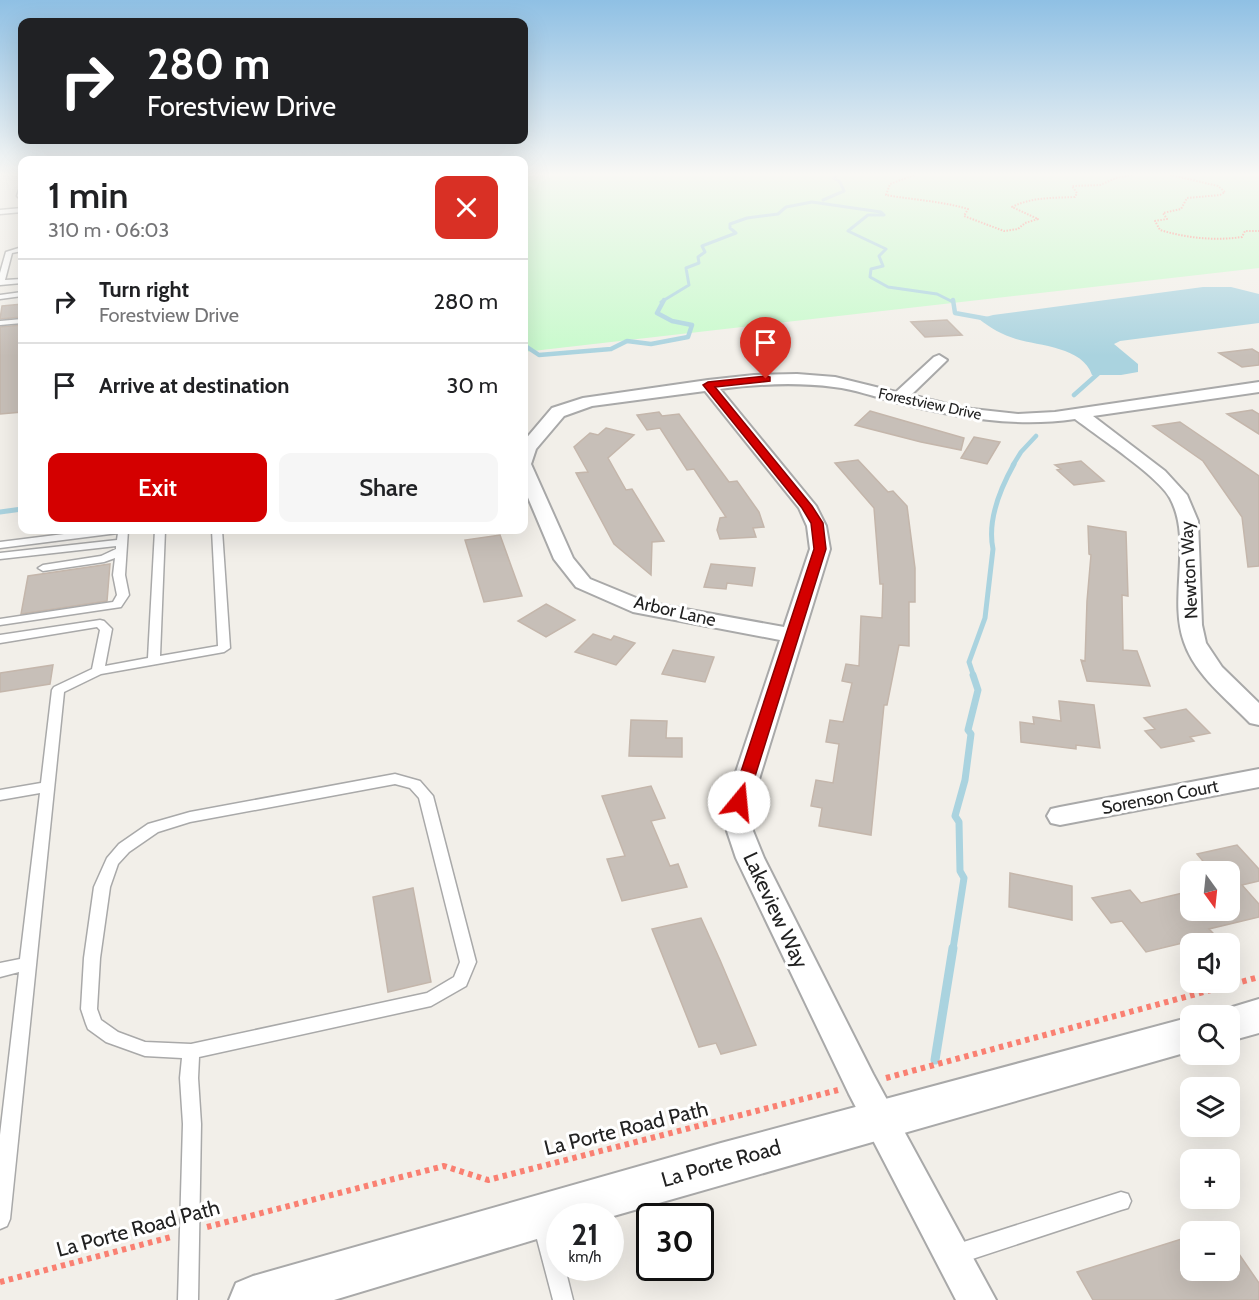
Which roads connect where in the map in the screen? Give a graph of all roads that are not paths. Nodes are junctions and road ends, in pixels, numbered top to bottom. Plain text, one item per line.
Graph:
1 (18, 250) edge
2 (18, 281) edge
3 (18, 295) edge
4 (0, 297) edge
5 (18, 302) edge
6 (0, 304) edge
7 (18, 321) edge
8 (0, 323) edge
9 (939, 360) dead end
10 (708, 385) junction
11 (1259, 387) edge
12 (899, 398) junction
13 (1078, 413) junction
14 (528, 446) edge
15 (528, 477) edge
16 (85, 534) edge
17 (123, 534) edge
18 (160, 534) edge
19 (217, 534) edge
20 (0, 545) edge
21 (122, 547) junction
22 (0, 556) edge
23 (42, 568) dead end
24 (0, 622) edge
25 (791, 635) junction
26 (0, 639) edge
27 (154, 661) junction
28 (98, 671) junction
29 (1259, 717) edge
30 (1259, 778) edge
31 (48, 787) junction
32 (0, 795) edge
33 (1060, 816) dead end
34 (28, 964) junction
35 (0, 970) edge
36 (1259, 1016) edge
37 (1240, 1021) edge
38 (1180, 1036) edge
39 (191, 1051) junction
40 (870, 1101) junction
41 (1121, 1201) dead end
42 (541, 1214) junction
43 (0, 1219) edge
44 (953, 1255) junction
45 (188, 1300) edge
46 (253, 1300) edge
47 (563, 1300) edge
48 (977, 1300) edge

1 - 2 lane
3 - 4 lane
5 - 6 lane
7 - 8 lane
9 - 12 street
10 - 12 street, Forestview Drive
10 - 14 street
10 - 25 street, Lakeview Way
11 - 13 street, Forestview Drive
12 - 13 street, Forestview Drive
13 - 29 street, Newton Way
15 - 25 street, Arbor Lane
16 - 20 lane
17 - 21 lane
18 - 27 lane
19 - 27 lane
21 - 22 lane
21 - 23 lane
21 - 24 lane
25 - 40 street, Lakeview Way
26 - 28 lane
27 - 28 lane
28 - 31 lane
30 - 33 street, Sorenson Court
31 - 32 lane
31 - 34 lane
34 - 35 lane
34 - 43 lane
36 - 37 street
38 - 40 street, La Porte Road
39 - 39 lane
39 - 45 lane
40 - 42 street, La Porte Road
40 - 44 street, Lakeview Way
41 - 44 lane
42 - 46 street, La Porte Road
42 - 47 lane
44 - 48 street, Lakeview Way

